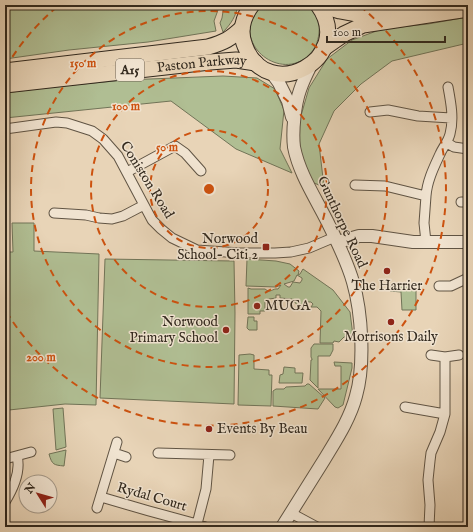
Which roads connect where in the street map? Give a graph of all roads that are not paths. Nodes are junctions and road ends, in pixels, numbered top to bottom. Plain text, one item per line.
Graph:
1 (319, 5) edge
2 (421, 5) edge
3 (249, 6) edge
4 (468, 9) edge
5 (242, 28) junction
6 (324, 48) junction
7 (256, 63) junction
8 (311, 65) junction
9 (5, 71) edge
10 (271, 72) junction
11 (5, 84) edge
12 (448, 87) dead end
13 (370, 112) dead end
14 (451, 118) junction
15 (294, 126) junction
16 (5, 129) edge
17 (447, 142) junction
18 (468, 149) edge
19 (201, 170) dead end
20 (127, 172) junction
21 (354, 185) dead end
22 (426, 196) junction
23 (144, 205) junction
24 (54, 213) dead end
25 (336, 239) junction
26 (426, 242) junction
27 (468, 242) edge
28 (468, 278) edge
29 (439, 286) dead end
30 (431, 355) dead end
31 (459, 355) dead end
32 (445, 357) junction
33 (405, 407) dead end
34 (445, 414) junction
35 (117, 442) dead end
36 (31, 452) dead end
37 (114, 453) junction
38 (158, 453) dead end
39 (209, 455) junction
40 (230, 455) dead end
41 (17, 456) junction
42 (126, 457) dead end
43 (5, 459) edge
44 (101, 497) junction
45 (5, 502) edge
46 (97, 508) dead end
47 (291, 513) junction
48 (201, 525) edge
49 (427, 526) edge
50 (282, 527) edge
51 (317, 527) edge

1 - 2 highway
1 - 6 highway
3 - 5 highway
4 - 6 highway
5 - 7 highway
5 - 9 highway, Paston Parkway / A15
6 - 8 highway
7 - 10 highway
7 - 11 highway, Paston Parkway / A15
8 - 10 highway
8 - 15 street, Gunthorpe Road
10 - 15 street, Gunthorpe Road
12 - 14 street
13 - 14 street
14 - 17 street
15 - 25 street, Gunthorpe Road
16 - 20 street, Coniston Road
17 - 18 street
17 - 22 street
19 - 20 street
20 - 23 street, Coniston Road
21 - 22 street
22 - 26 street
23 - 24 street
23 - 25 street, Coniston Road
25 - 26 street
25 - 47 street, Gunthorpe Road
26 - 27 street
28 - 29 street
30 - 32 street
31 - 32 street
32 - 34 street
33 - 34 street
34 - 49 street
35 - 37 street, Rydal Court
36 - 41 street
37 - 42 street
37 - 44 street, Rydal Court
38 - 39 street
39 - 40 street
39 - 48 street, Rydal Court
41 - 43 street
41 - 45 street
44 - 46 street, Rydal Court
44 - 48 street, Rydal Court
47 - 50 street, Gunthorpe Road
47 - 51 street

